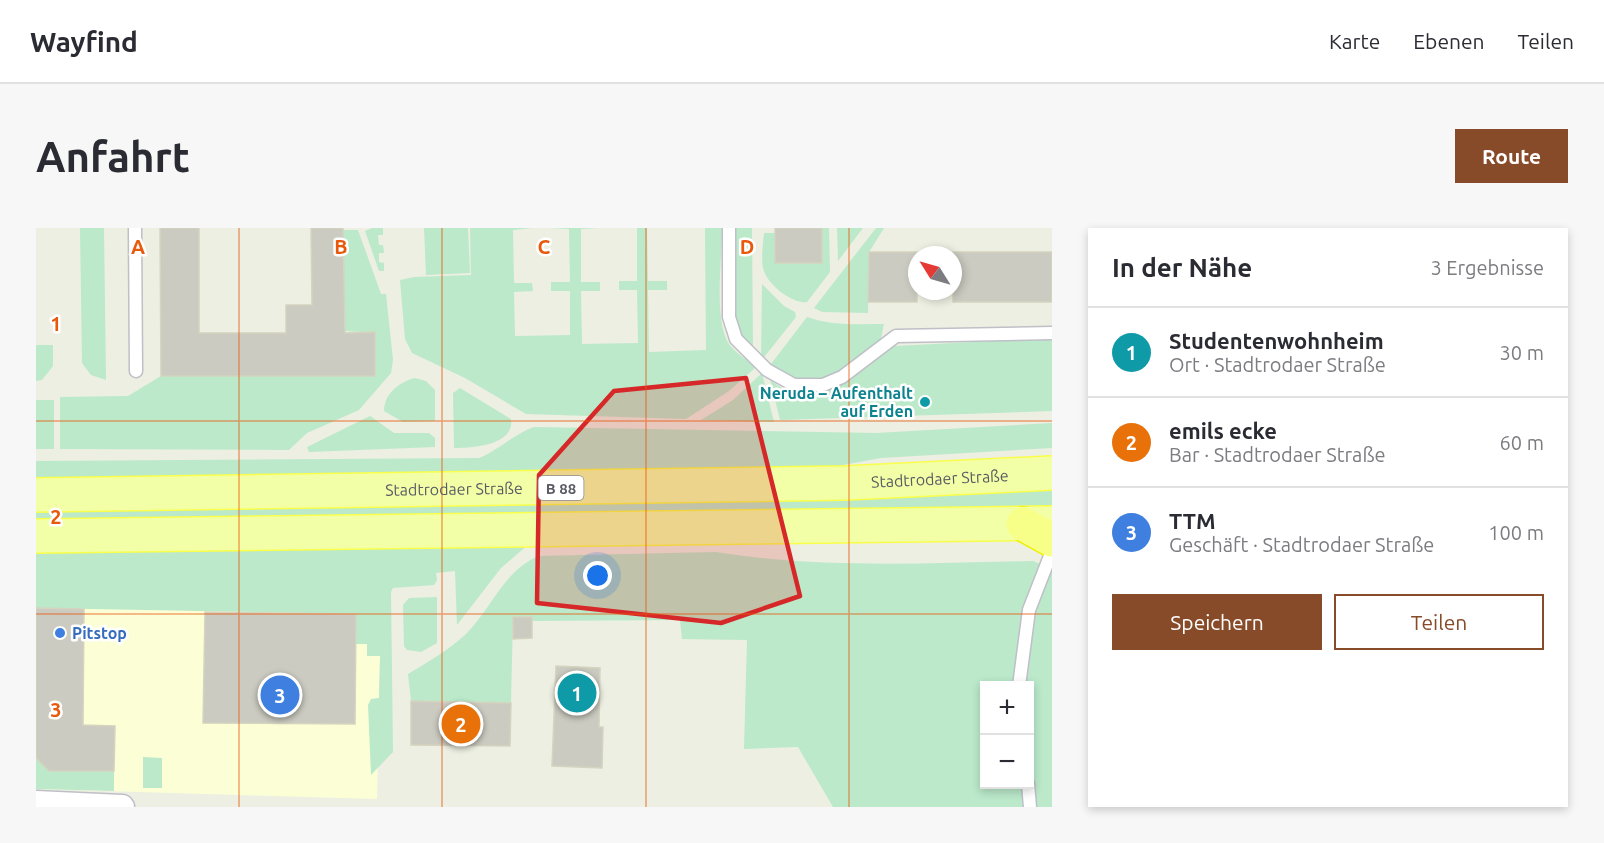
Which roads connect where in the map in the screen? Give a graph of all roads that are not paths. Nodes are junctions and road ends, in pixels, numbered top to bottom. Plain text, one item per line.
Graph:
1 (135, 228) edge
2 (729, 228) edge
3 (1052, 333) edge
4 (136, 371) dead end
5 (1052, 473) edge
6 (36, 495) edge
7 (1038, 523) edge
8 (36, 536) edge
9 (1052, 540) edge
10 (1052, 551) edge
11 (1018, 681) edge
12 (1028, 789) edge
13 (36, 803) edge
14 (122, 807) edge
15 (1030, 807) edge

1 - 4 lane
2 - 3 lane
5 - 6 main road, Stadtrodaer Straße / B 88
7 - 8 main road
7 - 9 highway
10 - 11 lane
12 - 15 lane
13 - 14 street

